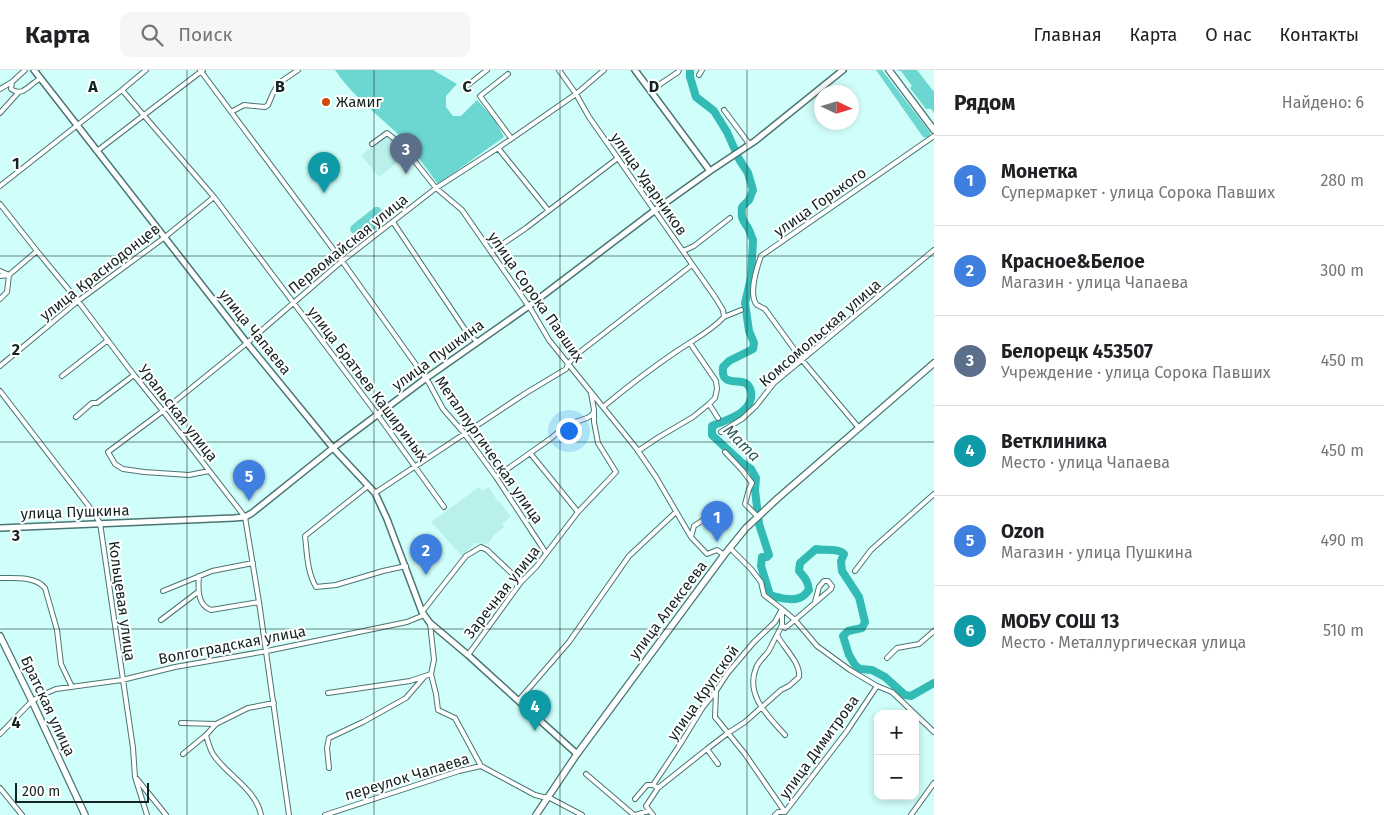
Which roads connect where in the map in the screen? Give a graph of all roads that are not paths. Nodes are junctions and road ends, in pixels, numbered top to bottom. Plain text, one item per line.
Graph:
1 (25, 70) edge
2 (34, 70) edge
3 (146, 70) edge
4 (201, 70) edge
5 (298, 70) edge
6 (487, 70) edge
7 (559, 70) edge
8 (604, 70) edge
9 (635, 70) edge
10 (679, 70) edge
11 (702, 70) edge
12 (843, 70) edge
13 (889, 70) edge
14 (508, 74) dead end
15 (699, 75) dead end
16 (40, 79) junction
17 (12, 82) junction
18 (468, 85) dead end
19 (0, 89) edge
20 (122, 90) junction
21 (650, 91) junction
22 (18, 93) junction
23 (576, 94) junction
24 (724, 110) dead end
25 (232, 112) junction
26 (0, 113) edge
27 (144, 116) junction
28 (77, 125) junction
29 (934, 130) edge
30 (934, 136) edge
31 (511, 138) junction
32 (372, 144) dead end
33 (750, 145) junction
34 (498, 148) junction
35 (97, 150) junction
36 (618, 158) junction
37 (710, 171) junction
38 (0, 186) edge
39 (436, 188) junction
40 (214, 197) junction
41 (0, 204) edge
42 (548, 210) junction
43 (654, 212) junction
44 (730, 218) dead end
45 (392, 222) junction
46 (164, 237) junction
47 (934, 250) edge
48 (37, 251) junction
49 (683, 251) junction
50 (491, 252) junction
51 (342, 261) junction
52 (692, 265) junction
53 (0, 271) edge
54 (8, 275) junction
55 (0, 276) edge
56 (0, 299) edge
57 (78, 301) junction
58 (294, 302) junction
59 (529, 306) junction
60 (741, 310) dead end
61 (724, 317) junction
62 (108, 340) junction
63 (477, 342) junction
64 (248, 343) junction
65 (690, 343) junction
66 (802, 360) junction
67 (934, 363) edge
68 (568, 364) junction
69 (0, 366) edge
70 (134, 375) junction
71 (62, 376) dead end
72 (425, 378) junction
73 (590, 391) junction
74 (0, 392) edge
75 (709, 404) junction
76 (604, 407) junction
77 (594, 410) junction
78 (163, 411) junction
79 (377, 414) junction
80 (76, 417) dead end
81 (718, 418) dead end
82 (859, 428) junction
83 (721, 432) dead end
84 (464, 433) junction
85 (334, 448) junction
86 (638, 451) junction
87 (725, 452) dead end
88 (530, 453) junction
89 (415, 466) junction
90 (209, 471) junction
91 (496, 477) junction
92 (368, 486) junction
93 (375, 493) junction
94 (934, 494) edge
95 (444, 507) dead end
96 (578, 512) junction
97 (676, 512) junction
98 (714, 513) dead end
99 (245, 517) junction
100 (756, 518) junction
101 (100, 523) junction
102 (0, 528) edge
103 (691, 537) junction
104 (730, 548) junction
105 (546, 553) junction
106 (724, 555) junction
107 (253, 563) junction
108 (406, 566) junction
109 (855, 571) dead end
110 (199, 576) junction
111 (0, 578) edge
112 (521, 582) junction
113 (164, 591) dead end
114 (198, 592) junction
115 (259, 602) junction
116 (815, 602) junction
117 (782, 609) junction
118 (423, 613) junction
119 (161, 620) dead end
120 (795, 620) junction
121 (430, 624) junction
122 (782, 625) junction
123 (934, 631) edge
124 (777, 635) junction
125 (0, 636) edge
126 (266, 650) junction
127 (468, 655) junction
128 (887, 658) dead end
129 (431, 674) junction
130 (424, 676) junction
131 (122, 680) junction
132 (877, 686) junction
133 (72, 687) junction
134 (716, 691) junction
135 (328, 693) dead end
136 (32, 701) junction
137 (518, 701) junction
138 (274, 703) junction
139 (762, 707) junction
140 (911, 710) edge
141 (919, 718) edge
142 (181, 723) dead end
143 (216, 724) junction
144 (728, 732) junction
145 (934, 732) edge
146 (0, 734) edge
147 (206, 735) junction
148 (785, 735) dead end
149 (707, 748) junction
150 (183, 754) dead end
151 (577, 754) junction
152 (718, 764) dead end
153 (481, 766) junction
154 (329, 768) dead end
155 (586, 774) dead end
156 (135, 778) junction
157 (934, 783) edge
158 (653, 785) junction
159 (0, 788) edge
160 (658, 788) junction
161 (548, 797) junction
162 (635, 799) dead end
163 (649, 811) junction
164 (785, 812) junction
165 (22, 815) edge
166 (84, 815) edge
167 (147, 815) edge
168 (166, 815) edge
169 (260, 815) edge
170 (289, 815) edge
171 (325, 815) edge
172 (536, 815) edge
173 (582, 815) edge
174 (635, 815) edge
175 (652, 815) edge
176 (775, 815) edge
177 (911, 815) edge

1 - 17 street
2 - 16 street, улица Чапаева
3 - 20 street
4 - 25 street, Металлургическая улица
4 - 27 street
5 - 25 street
6 - 18 street
7 - 23 street, улица Ударников
8 - 23 street, Первомайская улица
9 - 21 street
10 - 21 street
11 - 15 street
12 - 33 street, улица Пушкина
13 - 29 main road
14 - 31 street
16 - 22 street
16 - 28 street, улица Чапаева
17 - 19 street
17 - 22 street
20 - 27 street, улица Братьев Кашириных
20 - 28 street
21 - 37 street
22 - 26 street
23 - 31 street, Первомайская улица
23 - 36 street, улица Ударников
24 - 33 street
25 - 51 street, Металлургическая улица
27 - 35 street
27 - 40 street, улица Братьев Кашириных
28 - 35 street, улица Чапаева
28 - 38 street
30 - 66 street, улица Горького
31 - 34 street, Первомайская улица
32 - 39 street, улица Сорока Павших
33 - 37 street, улица Пушкина
34 - 39 street, Первомайская улица
34 - 42 street
35 - 46 street, улица Чапаева
36 - 42 street
36 - 43 street, улица Ударников
37 - 43 street, улица Пушкина
39 - 45 street, Первомайская улица
39 - 50 street, улица Сорока Павших
40 - 46 street, улица Краснодонцев
40 - 58 street, улица Братьев Кашириных
41 - 48 street, Уральская улица
42 - 50 street
43 - 49 street, улица Ударников
43 - 59 street, улица Пушкина
44 - 49 street
45 - 51 street, Первомайская улица
45 - 63 street
46 - 57 street, улица Краснодонцев
46 - 64 street, улица Чапаева
47 - 66 street, Комсомольская улица
48 - 54 street
48 - 57 street, Уральская улица
49 - 52 street, улица Ударников
50 - 59 street, улица Сорока Павших
51 - 58 street, Первомайская улица
51 - 72 street, Металлургическая улица
52 - 61 street, улица Ударников
52 - 68 street
53 - 54 street
54 - 55 street
54 - 56 street
57 - 62 street, Уральская улица
57 - 69 street, улица Краснодонцев
58 - 64 street, Первомайская улица
58 - 79 street, улица Братьев Кашириных
59 - 63 street, улица Пушкина
59 - 68 street, улица Сорока Павших
60 - 61 street
61 - 65 street
62 - 70 street, Уральская улица
62 - 71 street
63 - 72 street, улица Пушкина
64 - 78 street, Первомайская улица
64 - 85 street, улица Чапаева
65 - 75 street
65 - 76 street
66 - 82 street
66 - 83 street, Комсомольская улица
67 - 82 main road, улица Алексеева
68 - 73 street, улица Сорока Павших
68 - 84 street
70 - 78 street, Уральская улица
70 - 80 street
72 - 79 street, улица Пушкина
72 - 84 street, Металлургическая улица
73 - 76 street, улица Сорока Павших
73 - 77 street, Заречная улица
74 - 101 street, Кольцевая улица
75 - 81 street
75 - 86 street
76 - 86 street, улица Сорока Павших
77 - 88 street
77 - 96 street, Заречная улица
78 - 90 street, Уральская улица
78 - 90 street, Первомайская улица
79 - 85 street, улица Пушкина
79 - 89 street, улица Братьев Кашириных
82 - 100 main road, улица Алексеева
84 - 89 street
84 - 91 street, Металлургическая улица
85 - 92 street, улица Чапаева
85 - 99 street, улица Пушкина
86 - 97 street, улица Сорока Павших
87 - 100 street
88 - 91 street
88 - 96 street
89 - 93 street
89 - 95 street, улица Братьев Кашириных
90 - 99 street, Уральская улица
91 - 105 street, Металлургическая улица
92 - 93 street, улица Чапаева
92 - 108 street
93 - 108 street, улица Чапаева
94 - 109 street
96 - 105 street, Заречная улица
97 - 103 street, улица Сорока Павших
97 - 137 street
98 - 103 street
99 - 101 street, улица Пушкина
99 - 107 street, Уральская улица
100 - 104 main road, улица Алексеева
101 - 102 street, улица Пушкина
101 - 131 street, Кольцевая улица
103 - 106 street, улица Сорока Павших
104 - 106 main road, улица Алексеева
104 - 117 street
105 - 112 street, Заречная улица
106 - 151 main road, улица Алексеева
107 - 110 street
107 - 115 street, Уральская улица
108 - 118 street, улица Чапаева
110 - 113 street
110 - 114 street
111 - 133 street, Братская улица
112 - 118 street
112 - 127 street, Заречная улица
114 - 115 street
114 - 119 street
115 - 126 street, Уральская улица
116 - 116 street
116 - 120 street
117 - 120 street
117 - 122 street
117 - 134 street, улица Крупской
118 - 121 street, улица Чапаева
118 - 126 street, Волгоградская улица
120 - 122 street
120 - 132 street
121 - 127 street, улица Чапаева
121 - 129 street, улица Чапаева
122 - 124 street
123 - 128 street
124 - 139 street
124 - 139 street
125 - 136 main road, Братская улица
126 - 131 street, Волгоградская улица
126 - 138 street, Уральская улица
127 - 137 street, улица Чапаева
129 - 130 street
129 - 153 street, улица Чапаева
130 - 135 street
130 - 154 street
131 - 133 street, Волгоградская улица
131 - 156 street, Кольцевая улица
132 - 140 street
132 - 164 street, улица Димитрова
133 - 136 street, Волгоградская улица
134 - 144 street
134 - 158 street, улица Крупской
136 - 146 street, Волгоградская улица
136 - 166 main road, Братская улица
137 - 151 street, улица Чапаева
138 - 143 street
138 - 170 street, Уральская улица
139 - 144 street
139 - 148 street
141 - 145 street
142 - 143 street
143 - 147 street
144 - 149 street
144 - 164 street
147 - 150 street
147 - 169 street
149 - 152 street
149 - 160 street
151 - 161 main road, улица Алексеева
153 - 161 street, переулок Чапаева
153 - 171 street, переулок Чапаева
155 - 174 street
156 - 167 street, Кольцевая улица
156 - 168 street
157 - 177 street
158 - 160 street
158 - 162 street, улица Крупской
159 - 165 street
160 - 163 street
161 - 172 main road, улица Алексеева
161 - 173 street, переулок Чапаева
163 - 174 street
163 - 175 street
164 - 176 street, улица Димитрова

